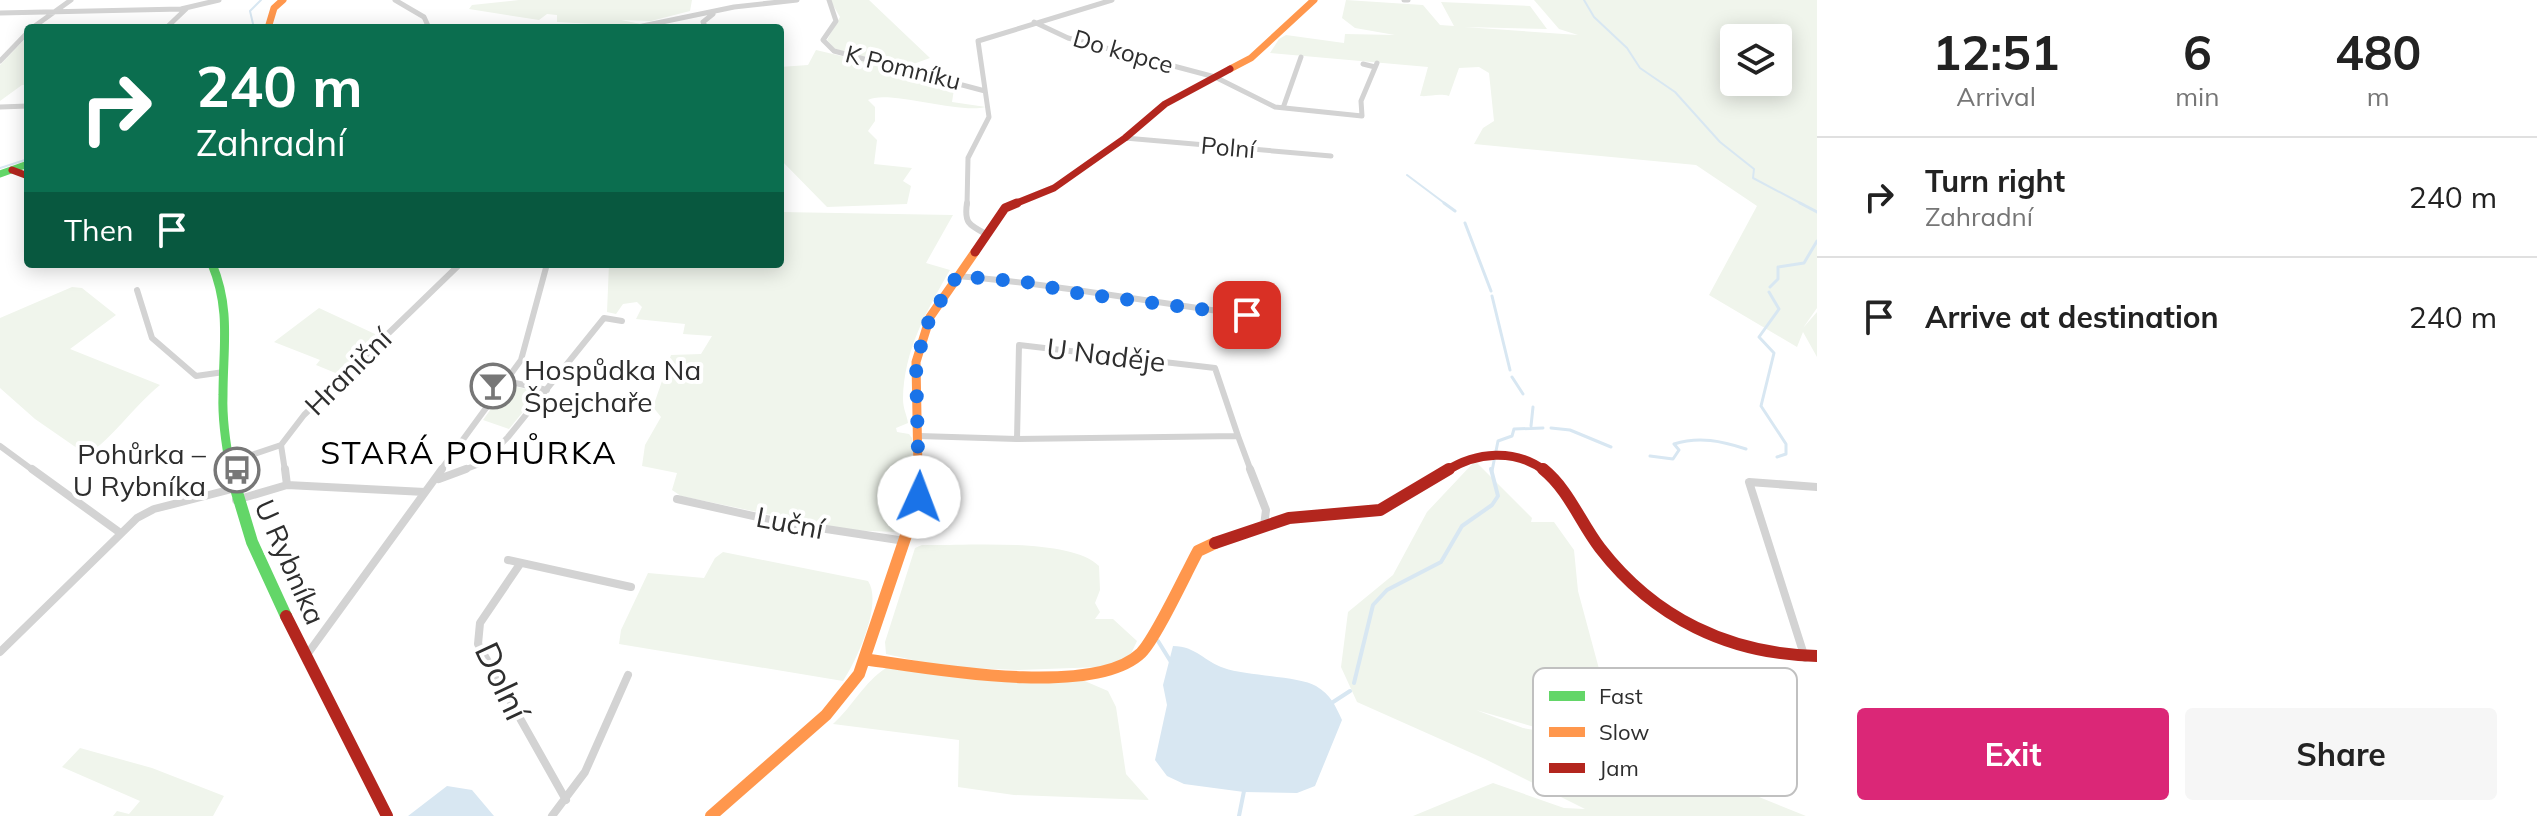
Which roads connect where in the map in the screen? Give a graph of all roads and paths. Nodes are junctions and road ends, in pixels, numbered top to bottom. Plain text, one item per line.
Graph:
1 (71, 0) edge
2 (219, 0) edge
3 (282, 0) edge
4 (395, 0) edge
5 (797, 0) edge
6 (829, 0) edge
7 (1112, 0) edge
8 (1314, 0) edge
9 (745, 3) edge
10 (188, 8) junction
11 (55, 10) junction
12 (719, 11) junction
13 (0, 13) edge
14 (1034, 22) junction
15 (38, 24) edge
16 (170, 24) edge
17 (269, 24) edge
18 (427, 24) edge
19 (653, 24) edge
20 (704, 24) edge
21 (24, 36) edge
22 (1301, 57) dead end
23 (0, 61) edge
24 (1363, 64) dead end
25 (1215, 77) junction
26 (985, 91) junction
27 (24, 106) edge
28 (0, 107) edge
29 (16, 107) junction
30 (1283, 108) junction
31 (0, 114) edge
32 (1125, 138) junction
33 (1331, 156) dead end
34 (24, 166) edge
35 (12, 170) junction
36 (0, 174) edge
37 (24, 174) edge
38 (986, 234) junction
39 (214, 268) edge
40 (456, 268) edge
41 (545, 268) edge
42 (957, 276) junction
43 (1248, 285) dead end
44 (137, 290) dead end
45 (622, 321) dead end
46 (224, 372) junction
47 (506, 381) junction
48 (547, 390) junction
49 (919, 436) junction
50 (1238, 436) junction
51 (1017, 439) junction
52 (281, 445) junction
53 (0, 446) edge
54 (228, 463) junction
55 (436, 480) junction
56 (287, 485) junction
57 (1817, 487) edge
58 (425, 492) junction
59 (234, 495) junction
60 (677, 499) dead end
61 (1264, 526) junction
62 (119, 532) junction
63 (905, 541) junction
64 (508, 560) dead end
65 (520, 564) junction
66 (631, 587) dead end
67 (0, 652) edge
68 (306, 656) junction
69 (1811, 657) edge
70 (864, 659) junction
71 (628, 675) dead end
72 (566, 800) junction
73 (387, 816) edge
74 (552, 816) edge
75 (711, 816) edge

1 - 11 street
2 - 10 street
3 - 17 street
4 - 18 street
5 - 9 street
6 - 26 street, K Pomníku
7 - 14 street
8 - 25 street
9 - 12 street
10 - 11 street
10 - 16 street
11 - 13 street
11 - 15 street
12 - 19 street
12 - 20 street
14 - 25 street, Do kopce
14 - 26 street
21 - 23 street
22 - 30 street
24 - 30 street, Do kopce
25 - 30 street, Do kopce
25 - 32 street
26 - 38 street
27 - 29 street
28 - 29 street
29 - 31 street
32 - 33 street, Polní
32 - 38 street
34 - 35 street
35 - 36 street
35 - 37 street
38 - 42 street
39 - 46 street, U Rybníka
40 - 52 street, Hraniční
41 - 47 street
42 - 43 street
42 - 49 street
44 - 46 street
45 - 48 street
46 - 54 street, U Rybníka
47 - 48 street
47 - 55 street
48 - 55 street
49 - 51 street
49 - 63 street
50 - 51 street
50 - 51 street, U Naděje
50 - 61 street, U Naděje
52 - 54 street
52 - 56 street
53 - 62 street
54 - 59 street, U Rybníka
55 - 58 street
56 - 58 street
56 - 59 street
57 - 69 street
58 - 68 street
59 - 62 street
59 - 68 street, U Rybníka
60 - 63 street, Luční
61 - 69 street
61 - 70 street
62 - 67 street
63 - 70 street
64 - 65 street
65 - 66 street
65 - 72 street, Dolní
68 - 73 street, U Rybníka
70 - 75 street
71 - 72 street
72 - 74 street

